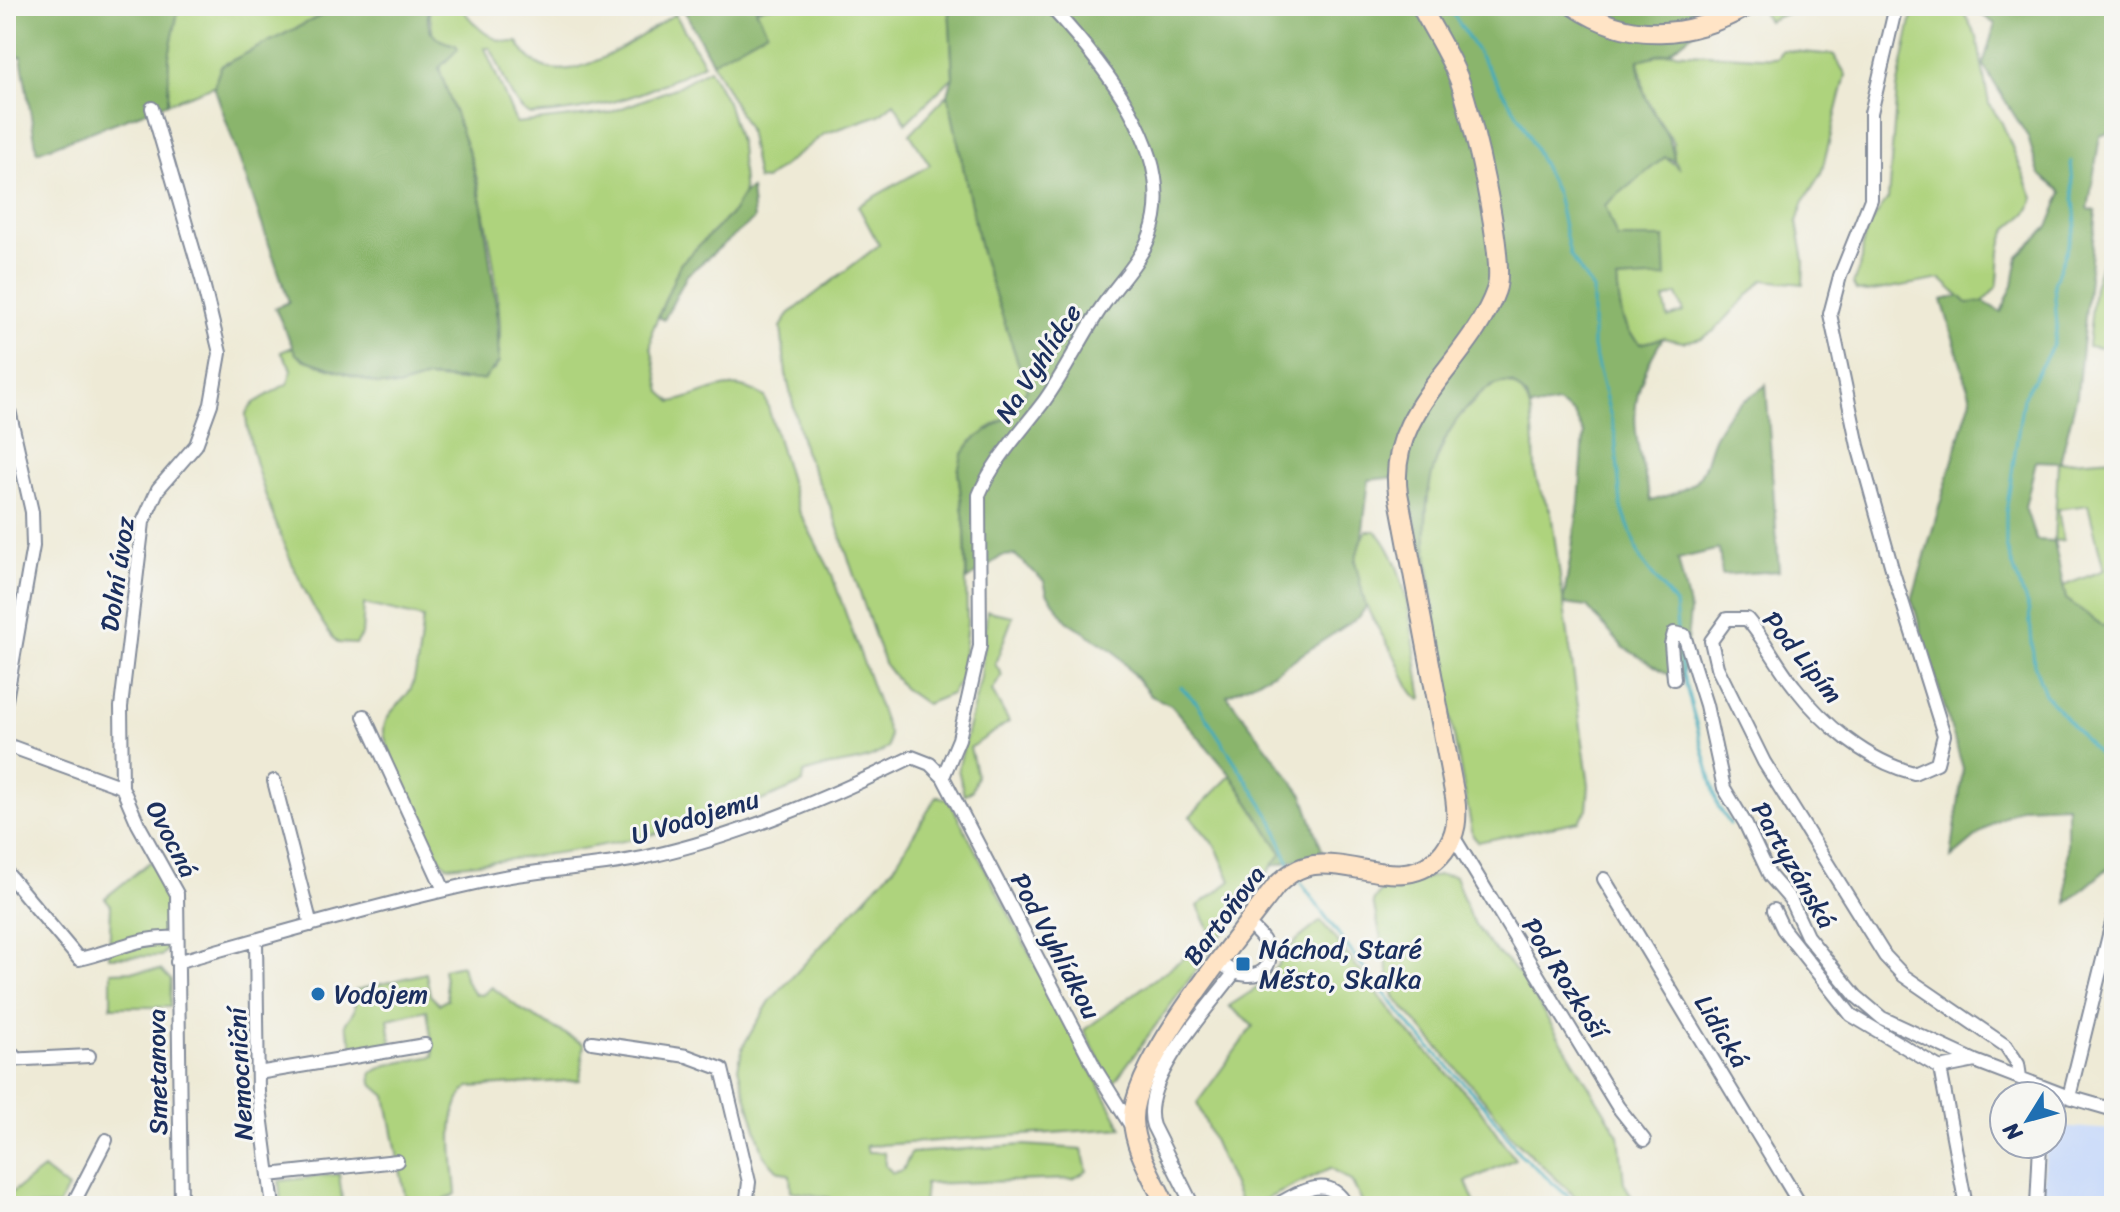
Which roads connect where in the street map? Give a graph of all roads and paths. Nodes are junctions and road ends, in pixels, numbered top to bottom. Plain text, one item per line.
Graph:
1 (1050, 6) edge
2 (1421, 6) edge
3 (1574, 6) edge
4 (1748, 6) edge
5 (1896, 6) edge
6 (152, 108) dead end
7 (6, 397) edge
8 (1674, 679) dead end
9 (6, 700) edge
10 (364, 716) dead end
11 (6, 745) edge
12 (943, 777) junction
13 (274, 781) dead end
14 (122, 787) junction
15 (1453, 836) junction
16 (6, 872) edge
17 (1604, 879) dead end
18 (444, 890) junction
19 (1774, 910) dead end
20 (2114, 915) edge
21 (1247, 924) junction
22 (311, 925) junction
23 (177, 938) junction
24 (256, 940) junction
25 (177, 962) junction
26 (1227, 973) junction
27 (592, 1042) dead end
28 (425, 1045) dead end
29 (6, 1046) edge
30 (89, 1056) dead end
31 (11, 1059) edge
32 (1975, 1061) junction
33 (1940, 1068) junction
34 (258, 1073) junction
35 (2020, 1077) junction
36 (2025, 1080) edge
37 (2069, 1097) joint
38 (2110, 1109) edge
39 (1134, 1132) junction
40 (106, 1140) dead end
41 (1644, 1140) dead end
42 (2039, 1160) edge
43 (397, 1161) dead end
44 (269, 1175) junction
45 (1284, 1204) edge
46 (72, 1206) edge
47 (181, 1206) edge
48 (273, 1206) edge
49 (746, 1206) edge
50 (1166, 1206) edge
51 (1193, 1206) edge
52 (1347, 1206) edge
53 (1801, 1206) edge
54 (1966, 1206) edge
55 (2037, 1206) edge

1 - 12 street, Na Vyhlídce
2 - 15 street
3 - 4 street
5 - 35 street, Pod Lipím
6 - 14 street, Dolní úvoz
7 - 9 street
8 - 32 street, Partyzánská
10 - 18 street
11 - 14 street, Ovocná
12 - 18 street, U Vodojemu
12 - 39 street, Pod Vyhlídkou
13 - 22 street
14 - 23 street, Ovocná
15 - 21 street, Bartoňova
15 - 41 street, Pod Rozkoší
16 - 23 street
17 - 53 street, Lidická
18 - 22 street, U Vodojemu
19 - 33 street, Partyzánská
20 - 37 street
21 - 26 street, Bartoňova
21 - 26 street
22 - 24 street, U Vodojemu
23 - 25 street, Smetanova
24 - 25 street, U Vodojemu
24 - 34 street, Nemocniční
25 - 47 street, Smetanova
26 - 39 street, Bartoňova
26 - 51 street
27 - 49 street
28 - 34 street
29 - 31 street
30 - 31 street
32 - 33 street
32 - 35 street
33 - 54 street
34 - 44 street, Nemocniční
35 - 36 street
37 - 38 street
39 - 50 street, Bartoňova
40 - 46 street
42 - 55 street
43 - 44 street
44 - 48 street, Nemocniční
45 - 52 street

